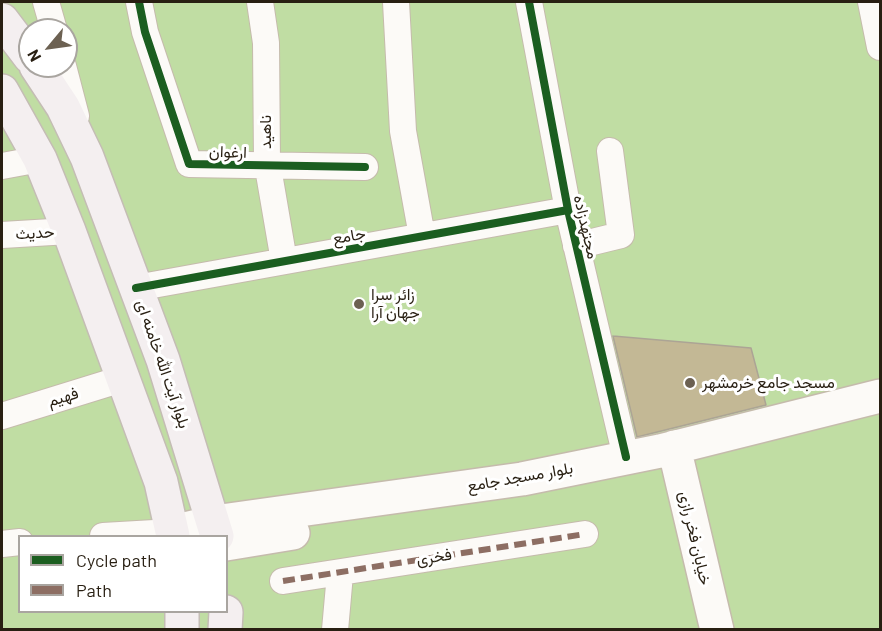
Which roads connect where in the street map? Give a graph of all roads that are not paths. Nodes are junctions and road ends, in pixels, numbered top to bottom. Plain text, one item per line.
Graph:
1 (46, 2) edge
2 (139, 2) edge
3 (260, 2) edge
4 (396, 2) edge
5 (529, 2) edge
6 (871, 2) edge
7 (51, 18) edge
8 (2, 20) edge
9 (18, 41) edge
10 (880, 47) edge
11 (44, 78) edge
12 (66, 78) edge
13 (2, 92) edge
14 (610, 151) dead end
15 (87, 157) junction
16 (40, 159) junction
17 (2, 166) edge
18 (267, 166) junction
19 (365, 167) dead end
20 (568, 210) junction
21 (69, 231) junction
22 (2, 235) edge
23 (422, 236) junction
24 (576, 246) junction
25 (284, 261) junction
26 (136, 288) junction
27 (125, 378) junction
28 (880, 396) edge
29 (880, 415) edge
30 (2, 416) edge
31 (676, 456) junction
32 (626, 458) junction
33 (198, 534) edge
34 (585, 534) dead end
35 (166, 535) edge
36 (18, 542) edge
37 (2, 544) edge
38 (340, 574) junction
39 (283, 581) dead end
40 (182, 613) edge
41 (226, 613) edge
42 (182, 630) edge
43 (225, 630) edge
44 (336, 630) edge
45 (717, 630) edge

1 - 7 street
2 - 18 street, ارغوان
3 - 18 street, ناهید
4 - 23 street
5 - 20 street, مجتهدزاده
6 - 10 street
8 - 9 main road
11 - 15 main road, بلوار آیت الله خامنه ای
12 - 15 street
13 - 16 main road
14 - 24 street
15 - 26 main road, بلوار آیت الله خامنه ای
16 - 17 street
16 - 21 main road
18 - 19 street, ارغوان
18 - 25 street, ناهید
20 - 23 street, جامع
20 - 24 street, مجتهدزاده
21 - 22 street, حدیث
21 - 27 main road
23 - 25 street, جامع
24 - 32 street, مجتهدزاده
25 - 26 street, جامع
26 - 33 main road, بلوار آیت الله خامنه ای
27 - 30 street, فهیم
27 - 33 main road
28 - 31 main road, بلوار مسجد جامع
29 - 31 main road, بلوار مسجد جامع
31 - 32 main road, بلوار مسجد جامع
31 - 33 main road, بلوار مسجد جامع
31 - 45 main road, خیابان فخر رازی
32 - 33 main road, بلوار مسجد جامع
33 - 35 street
34 - 38 street, فخری
36 - 37 street
38 - 39 street, فخری
38 - 44 street
40 - 42 main road
41 - 43 main road

